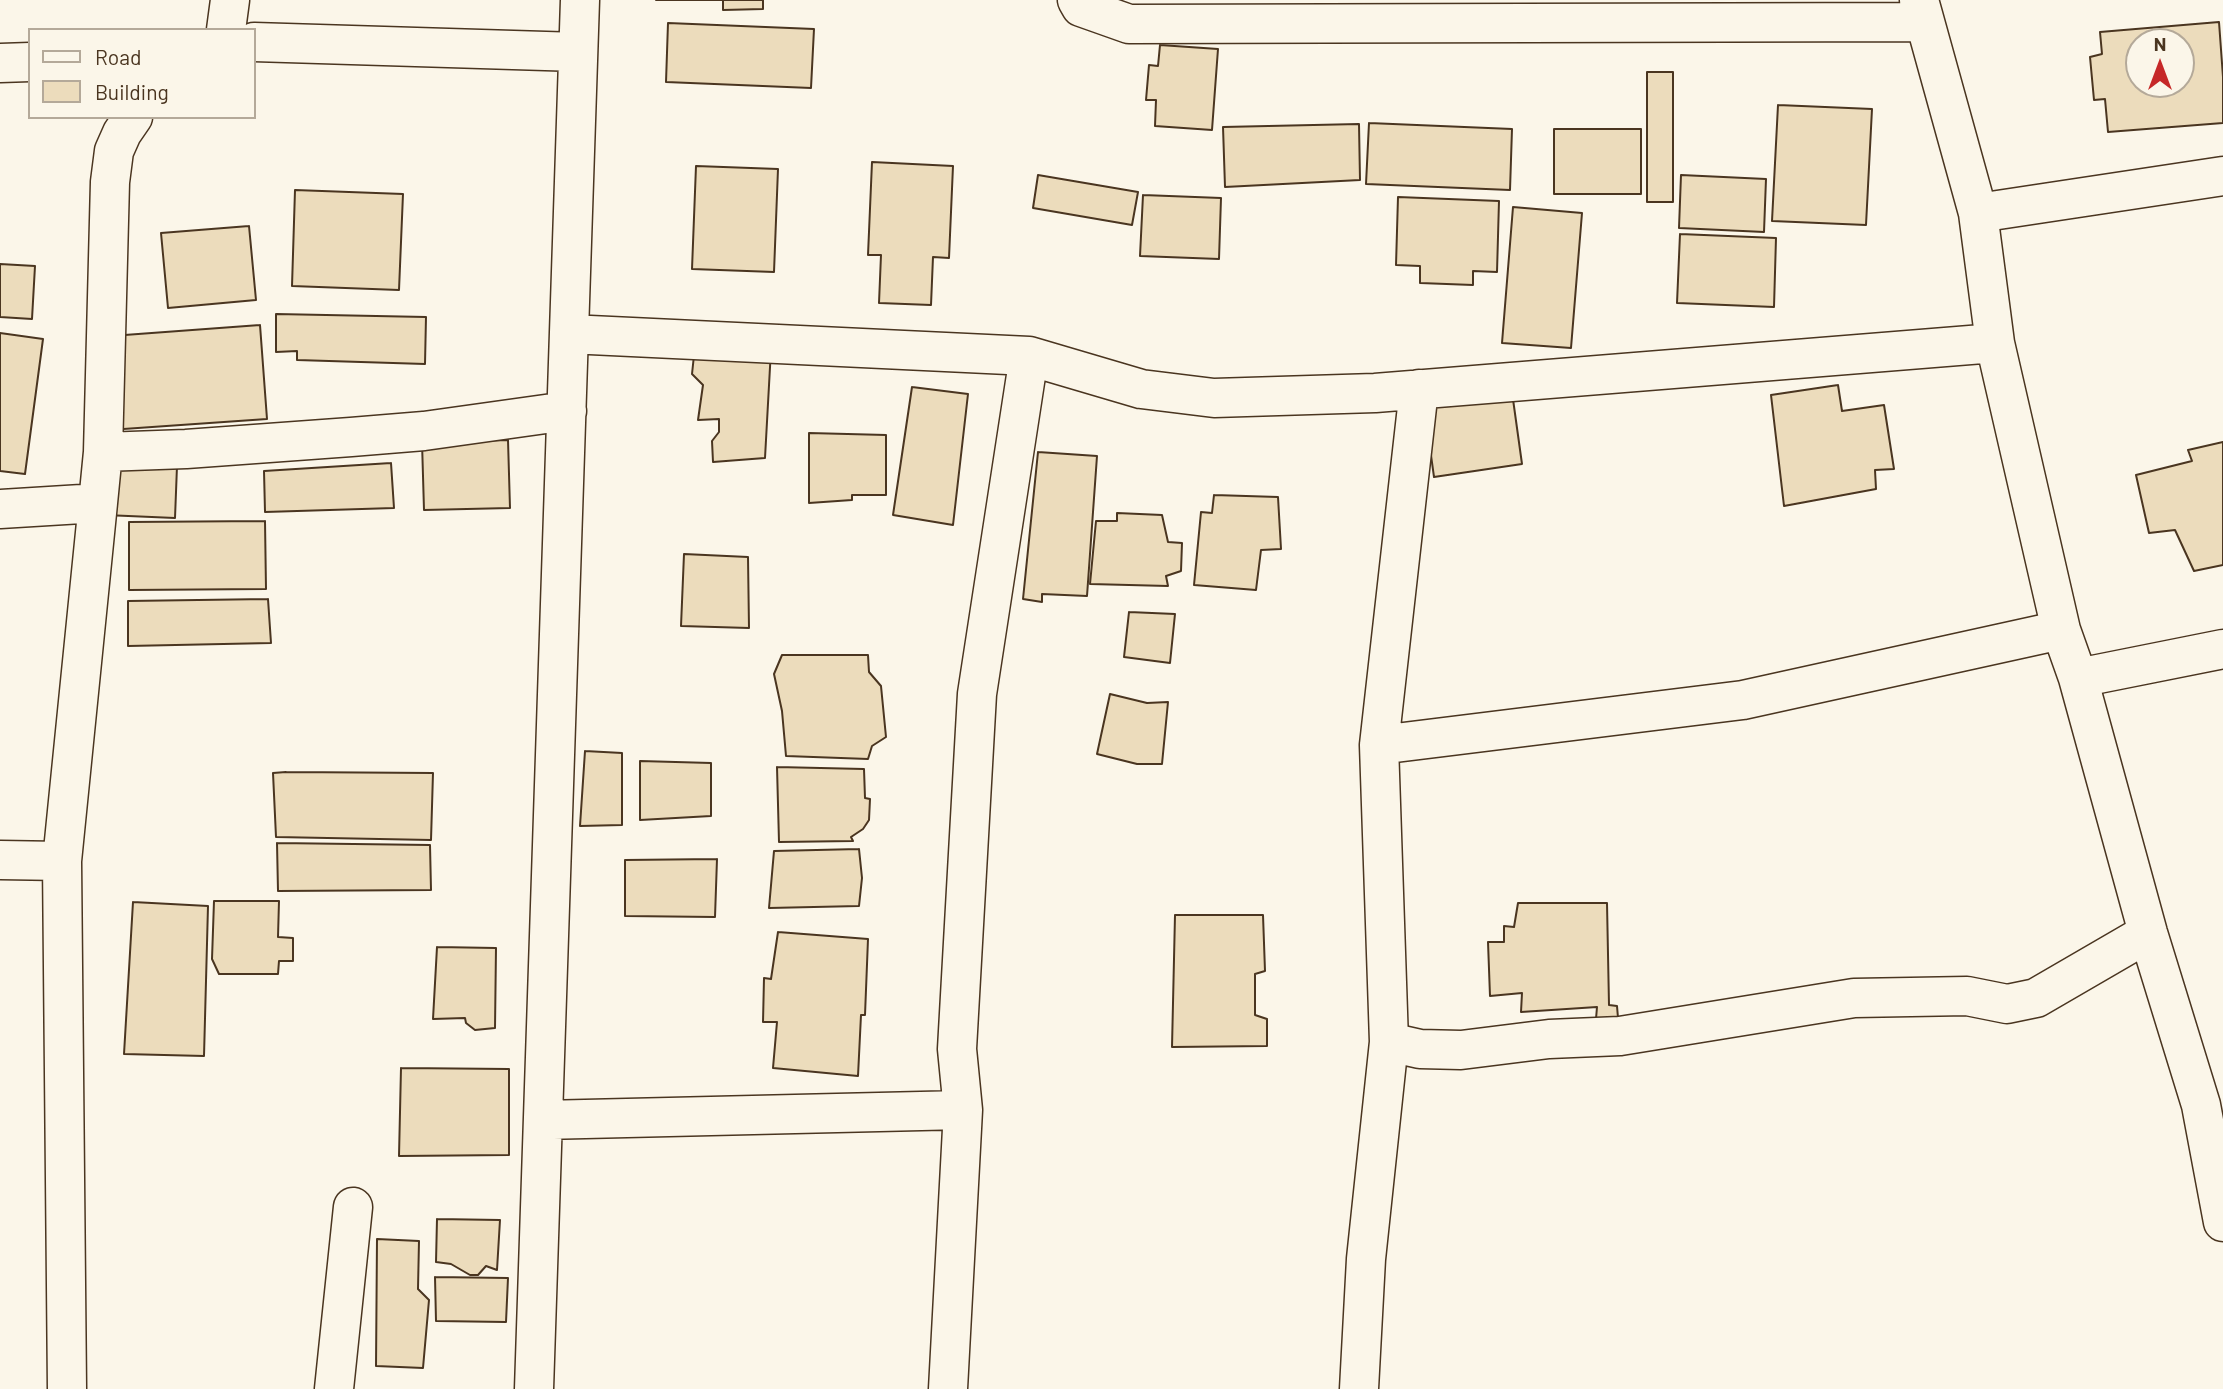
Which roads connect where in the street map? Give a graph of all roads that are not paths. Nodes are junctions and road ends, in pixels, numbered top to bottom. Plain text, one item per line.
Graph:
1 (230, 0) edge
2 (580, 0) edge
3 (1077, 0) edge
4 (1922, 11) edge
5 (226, 28) edge
6 (256, 42) edge
7 (578, 52) junction
8 (0, 62) edge
9 (28, 62) edge
10 (132, 119) edge
11 (2223, 176) edge
12 (1978, 213) junction
13 (569, 334) junction
14 (1995, 343) junction
15 (1029, 356) junction
16 (1419, 389) junction
17 (566, 411) junction
18 (103, 452) junction
19 (98, 503) junction
20 (0, 509) edge
21 (2061, 630) junction
22 (2223, 649) edge
23 (2078, 678) junction
24 (1379, 745) junction
25 (0, 860) edge
26 (62, 861) junction
27 (2147, 933) junction
28 (1389, 1042) junction
29 (963, 1110) junction
30 (542, 1120) junction
31 (354, 1207) dead end
32 (2223, 1222) edge
33 (66, 1389) edge
34 (334, 1389) edge
35 (534, 1389) edge
36 (948, 1389) edge
37 (1359, 1389) edge

1 - 5 street
2 - 7 street
3 - 4 street
4 - 12 street
6 - 7 street
7 - 13 street
8 - 9 street
10 - 18 street
11 - 12 street
12 - 14 street
13 - 15 street
13 - 17 street
14 - 16 street
14 - 21 street
15 - 16 street
15 - 29 street
16 - 24 street
17 - 18 street
17 - 30 street
18 - 19 street
19 - 20 street
19 - 26 street
21 - 23 street
21 - 24 street
22 - 23 street
23 - 27 street
24 - 28 street
25 - 26 street
26 - 33 street
27 - 28 street
27 - 32 street
28 - 37 street
29 - 30 street
29 - 36 street
30 - 35 street
31 - 34 street

